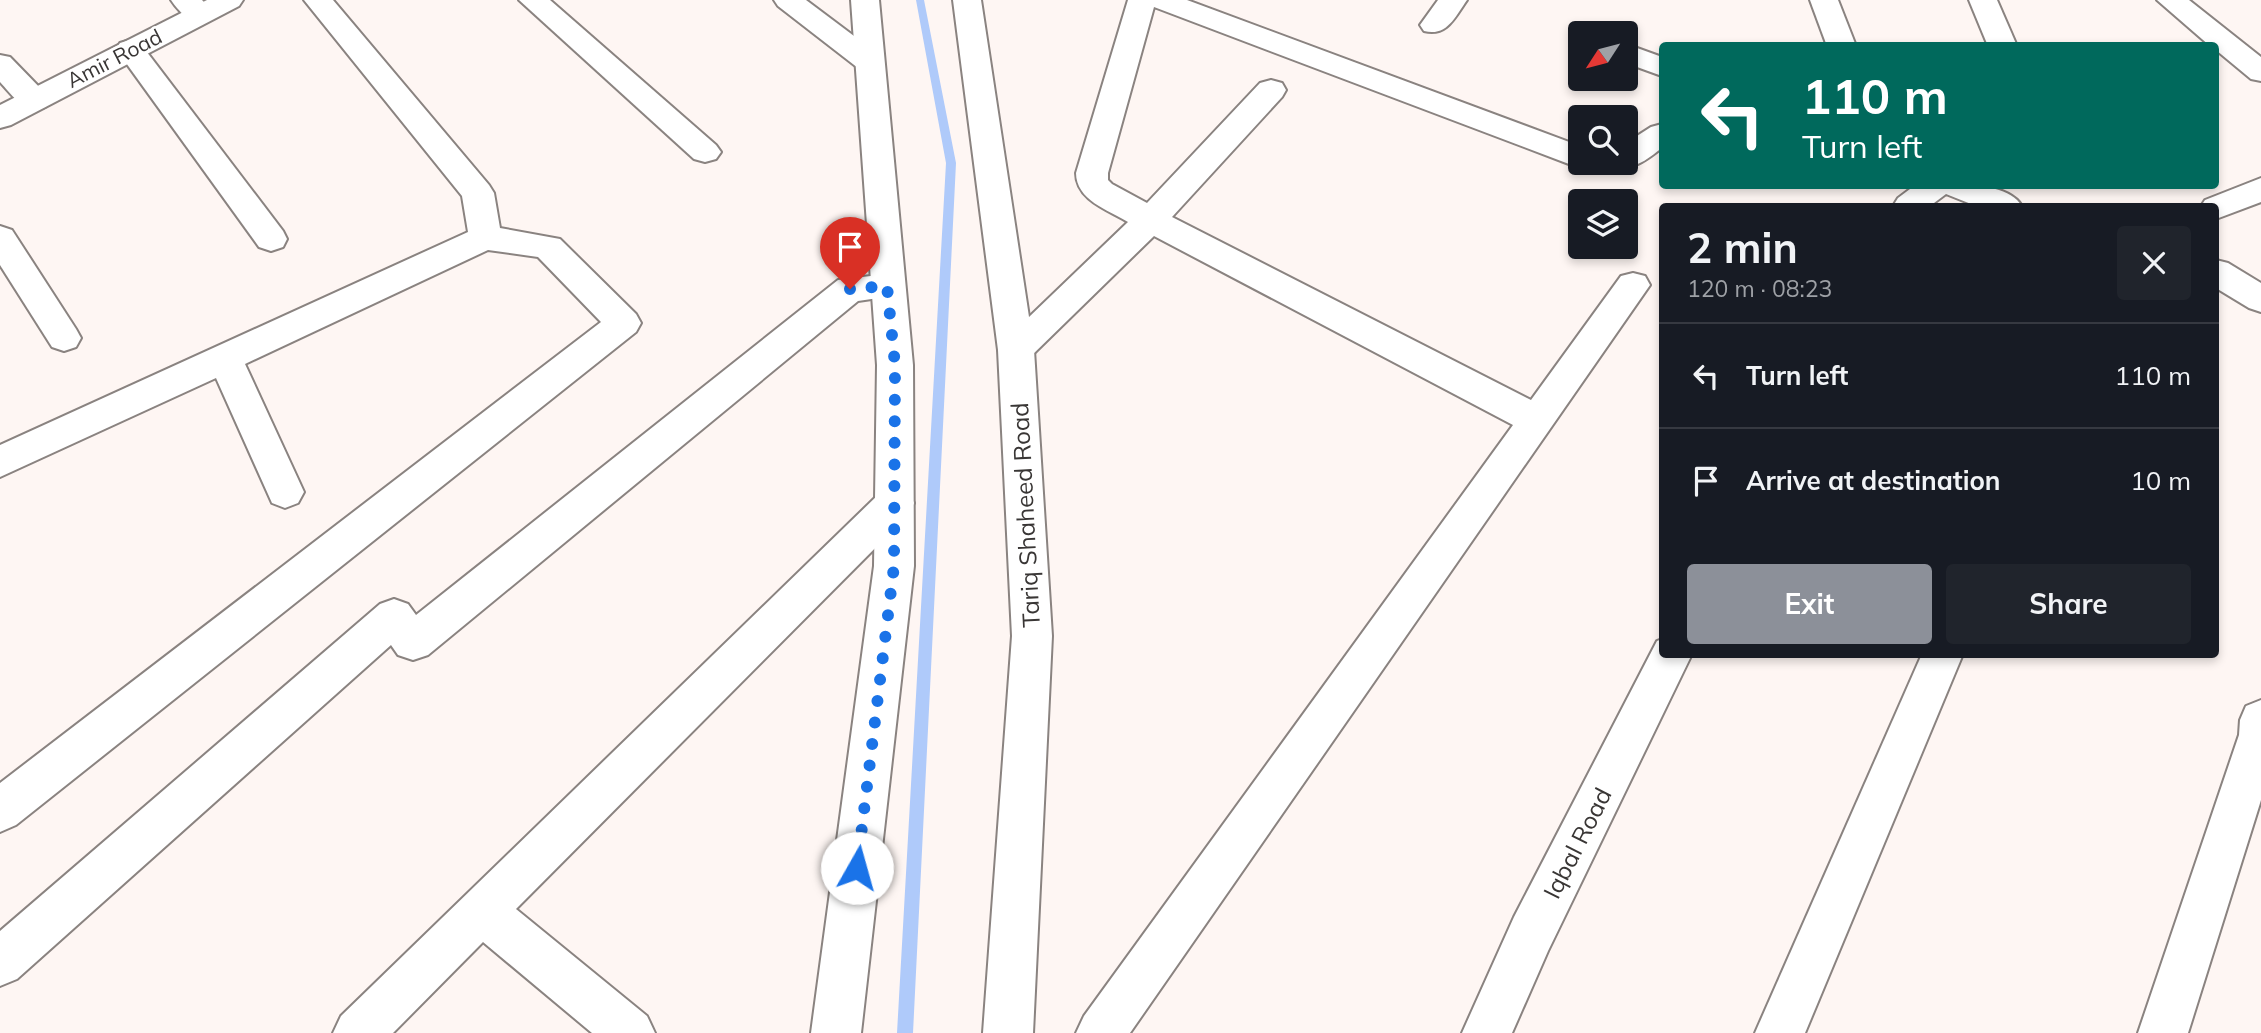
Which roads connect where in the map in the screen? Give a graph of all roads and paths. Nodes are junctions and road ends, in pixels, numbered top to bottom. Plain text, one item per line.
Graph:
1 (229, 0) edge
2 (318, 0) edge
3 (533, 0) edge
4 (788, 0) edge
5 (865, 0) edge
6 (967, 0) edge
7 (1142, 0) edge
8 (1161, 0) edge
9 (1453, 0) edge
10 (1824, 0) edge
11 (1983, 0) edge
12 (2171, 0) edge
13 (193, 7) edge
14 (1434, 25) dead end
15 (1840, 42) edge
16 (2001, 42) edge
17 (130, 49) junction
18 (1638, 58) edge
19 (868, 61) junction
20 (0, 64) edge
21 (1659, 66) edge
22 (2261, 72) edge
23 (1271, 90) dead end
24 (33, 100) junction
25 (0, 118) edge
26 (1659, 136) edge
27 (1638, 150) edge
28 (705, 152) dead end
29 (1568, 153) edge
30 (1931, 189) edge
31 (1964, 189) edge
32 (2261, 189) edge
33 (1913, 203) edge
34 (1998, 203) edge
35 (2219, 207) edge
36 (1150, 220) junction
37 (0, 238) edge
38 (485, 238) junction
39 (271, 239) dead end
40 (2219, 274) edge
41 (1633, 285) dead end
42 (887, 286) junction
43 (2261, 299) edge
44 (64, 338) dead end
45 (1016, 350) junction
46 (225, 358) junction
47 (1537, 420) junction
48 (0, 462) edge
49 (285, 492) dead end
50 (895, 503) junction
51 (1670, 658) edge
52 (1941, 658) edge
53 (2261, 720) edge
54 (0, 810) edge
55 (481, 911) junction
56 (0, 962) edge
57 (358, 1033) edge
58 (630, 1033) edge
59 (836, 1033) edge
60 (1008, 1033) edge
61 (1101, 1033) edge
62 (1487, 1033) edge
63 (1780, 1033) edge
64 (2164, 1033) edge

1 - 13 street, Amir Road
2 - 38 street
3 - 28 street
4 - 19 street
5 - 19 street
6 - 45 street, Tariq Shaheed Road
7 - 36 street
8 - 29 street
9 - 14 street
10 - 15 street
11 - 16 street
12 - 22 street
13 - 17 street, Amir Road
17 - 24 street, Amir Road
17 - 39 street
18 - 21 street
19 - 42 street
20 - 24 street
23 - 36 street
24 - 25 street, Amir Road
26 - 27 street
30 - 33 street
31 - 34 street
32 - 35 street
36 - 45 street
36 - 47 street
37 - 44 street
38 - 46 street
38 - 54 street
40 - 43 street
41 - 47 street
42 - 50 street
42 - 56 street
45 - 60 street, Tariq Shaheed Road
46 - 48 street
46 - 49 street
47 - 61 street
50 - 55 street
50 - 59 street
51 - 62 street, Iqbal Road
52 - 63 street
53 - 64 street
55 - 57 street
55 - 58 street

